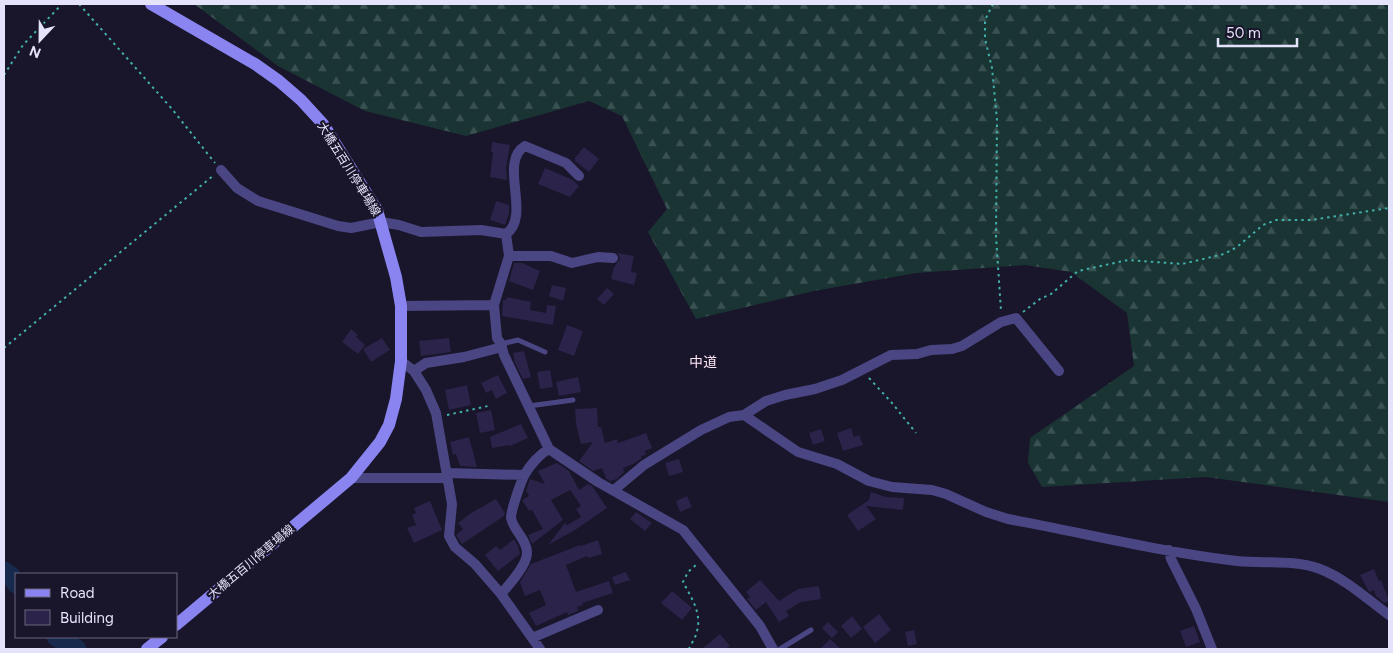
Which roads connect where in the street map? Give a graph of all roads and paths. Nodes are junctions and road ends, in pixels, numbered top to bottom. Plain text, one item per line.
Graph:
1 (62, 4) edge
2 (79, 4) edge
3 (151, 4) edge
4 (993, 4) edge
5 (4, 75) edge
6 (220, 170) junction
7 (579, 176) dead end
8 (1389, 208) edge
9 (381, 222) junction
10 (506, 234) junction
11 (509, 256) junction
12 (612, 258) dead end
13 (494, 305) junction
14 (401, 306) junction
15 (1016, 318) junction
16 (1001, 322) junction
17 (502, 346) junction
18 (4, 348) edge
19 (545, 352) dead end
20 (401, 361) junction
21 (862, 370) junction
22 (414, 371) junction
23 (1059, 371) dead end
24 (573, 400) dead end
25 (488, 406) dead end
26 (528, 406) junction
27 (744, 415) junction
28 (437, 417) junction
29 (916, 433) dead end
30 (549, 449) junction
31 (524, 474) junction
32 (447, 476) junction
33 (352, 478) junction
34 (614, 490) junction
35 (1169, 550) junction
36 (704, 557) junction
37 (501, 594) junction
38 (598, 610) dead end
39 (1389, 615) edge
40 (178, 623) edge
41 (811, 630) dead end
42 (161, 638) edge
43 (532, 638) junction
44 (788, 647) edge
45 (147, 649) edge
46 (540, 649) edge
47 (689, 649) edge
48 (773, 649) edge
49 (780, 649) edge
50 (1212, 649) edge

1 - 5 path
2 - 6 path
3 - 9 main road, 大橋五百川停車場線
4 - 16 path
6 - 9 street
6 - 18 path
7 - 10 street
8 - 15 path
9 - 10 street
9 - 14 main road, 大橋五百川停車場線
10 - 11 street
11 - 12 street
11 - 13 street
13 - 14 street
13 - 17 street
14 - 20 main road, 大橋五百川停車場線
15 - 16 street
15 - 23 street
16 - 21 street
17 - 19 lane
17 - 22 street
17 - 26 street
20 - 22 street
20 - 33 main road, 大橋五百川停車場線
21 - 27 street
21 - 29 path
22 - 28 street
24 - 26 lane
25 - 28 path
26 - 30 street
27 - 34 street
27 - 35 street
28 - 32 street
30 - 31 street
30 - 34 street
31 - 32 street
31 - 37 street
32 - 33 street
32 - 37 street
33 - 40 main road, 大橋五百川停車場線
34 - 36 street
35 - 39 street
35 - 50 street
36 - 47 path
36 - 48 street
37 - 43 street
38 - 43 street
41 - 44 lane
42 - 45 main road
43 - 46 street
44 - 49 lane

